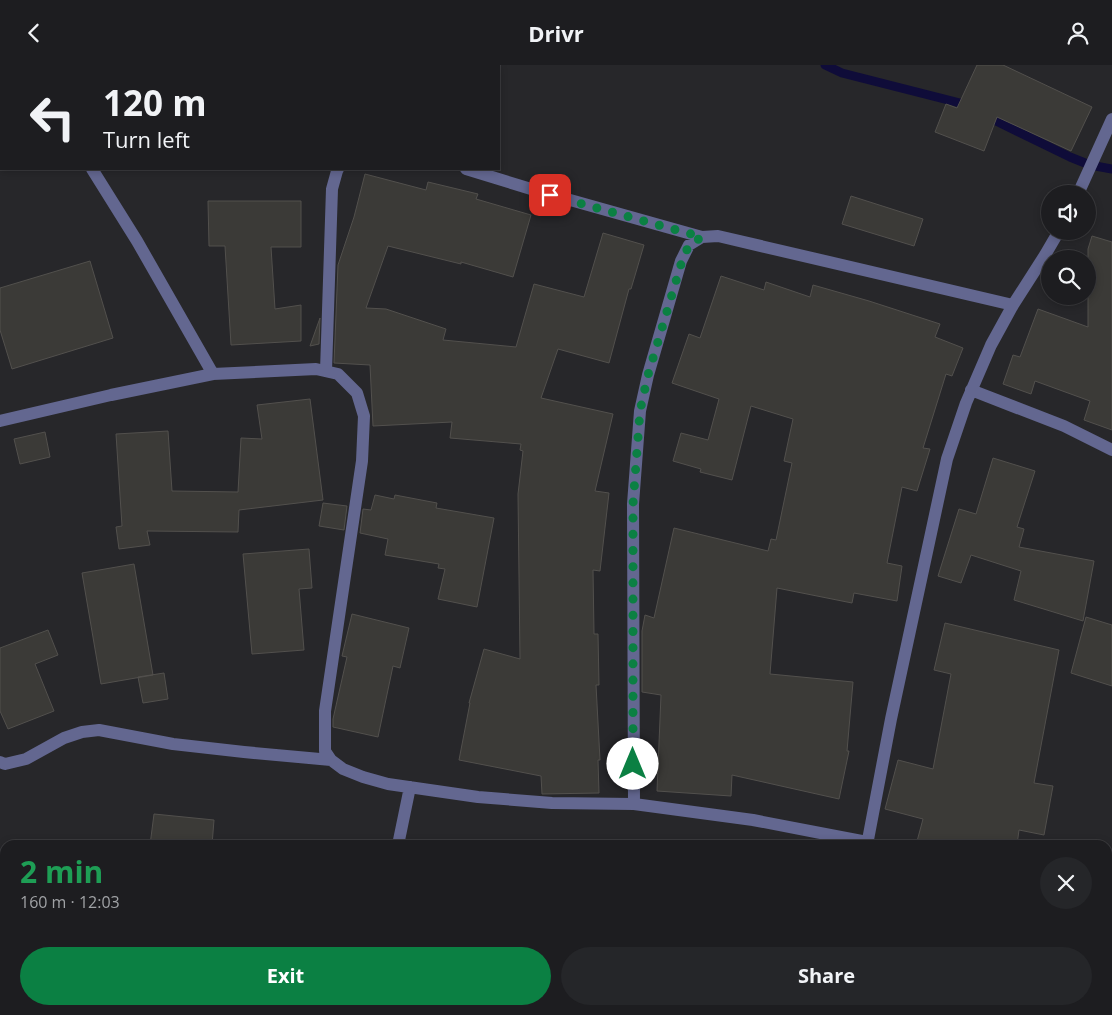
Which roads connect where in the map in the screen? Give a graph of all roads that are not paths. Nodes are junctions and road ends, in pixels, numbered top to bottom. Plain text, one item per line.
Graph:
1 (1112, 119) edge
2 (93, 170) edge
3 (337, 170) edge
4 (469, 170) edge
5 (1082, 185) edge
6 (702, 237) junction
7 (1054, 240) edge
8 (1013, 305) junction
9 (326, 371) junction
10 (213, 374) junction
11 (972, 390) junction
12 (0, 421) edge
13 (1112, 450) edge
14 (331, 760) junction
15 (0, 762) edge
16 (410, 787) junction
17 (634, 804) junction
18 (399, 840) edge
19 (848, 840) edge
20 (868, 840) edge

1 - 5 street
2 - 10 street
3 - 9 street
4 - 6 street
6 - 8 street
6 - 17 street
7 - 8 street
8 - 11 street
9 - 10 street
9 - 14 street
10 - 12 street
11 - 13 street
11 - 20 street
14 - 15 street
14 - 16 street
16 - 17 street
16 - 18 street
17 - 19 street

